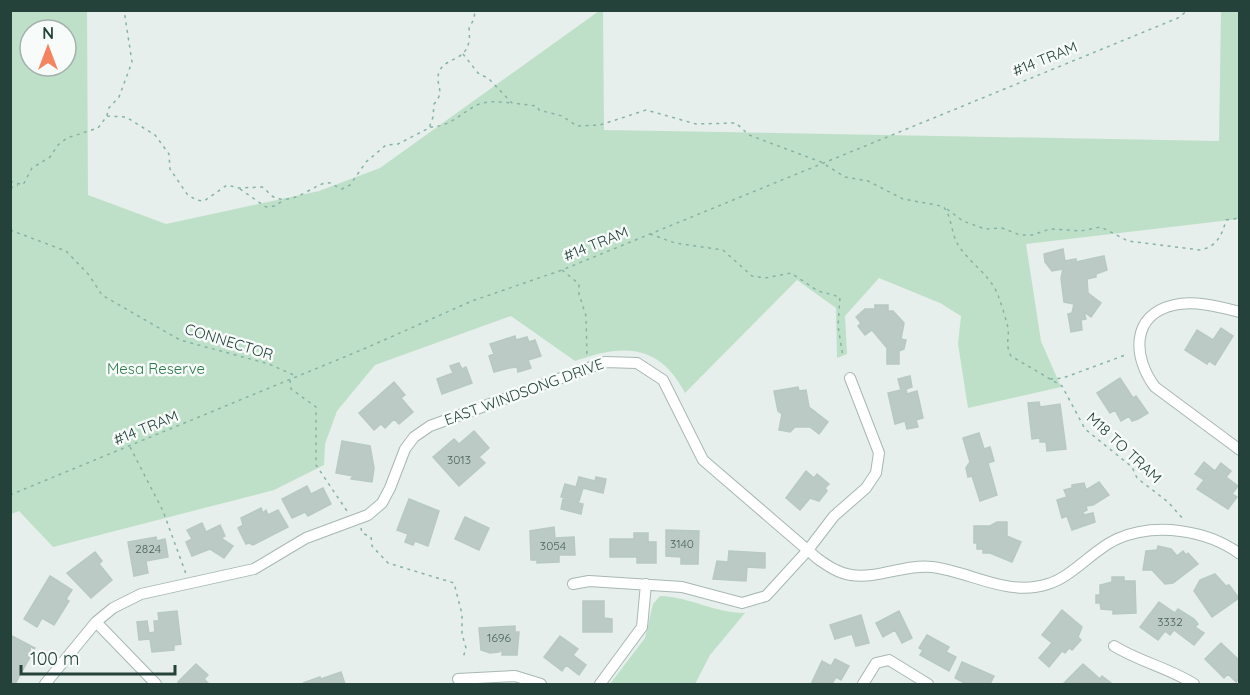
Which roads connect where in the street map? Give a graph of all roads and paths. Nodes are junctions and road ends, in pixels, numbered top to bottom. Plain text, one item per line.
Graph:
1 (124, 10) edge
2 (475, 10) edge
3 (1188, 10) edge
4 (463, 54) junction
5 (512, 103) junction
6 (107, 116) junction
7 (429, 127) junction
8 (821, 162) junction
9 (10, 181) edge
10 (19, 185) junction
11 (10, 188) edge
12 (239, 188) junction
13 (285, 199) junction
14 (947, 209) junction
15 (1239, 218) edge
16 (10, 230) edge
17 (650, 233) junction
18 (562, 270) junction
19 (1239, 312) edge
20 (1128, 354) dead end
21 (843, 357) dead end
22 (587, 359) dead end
23 (296, 376) junction
24 (850, 378) dead end
25 (1047, 379) junction
26 (290, 380) junction
27 (129, 446) junction
28 (1239, 450) edge
29 (10, 495) edge
30 (347, 512) dead end
31 (1185, 521) dead end
32 (361, 527) dead end
33 (808, 550) junction
34 (1239, 554) edge
35 (186, 574) dead end
36 (573, 584) dead end
37 (646, 584) junction
38 (96, 622) junction
39 (1114, 646) dead end
40 (463, 658) dead end
41 (458, 679) dead end
42 (45, 684) edge
43 (156, 684) edge
44 (541, 684) edge
45 (600, 684) edge
46 (863, 684) edge
47 (928, 684) edge
48 (1194, 684) edge

1 - 6 path
2 - 4 path
3 - 8 path, #14 TRAM
4 - 5 path
4 - 7 path
5 - 7 path
5 - 8 path
6 - 10 path
6 - 12 path
7 - 13 path
8 - 14 path
8 - 17 path, #14 TRAM
9 - 10 path
10 - 11 path
12 - 13 path
12 - 13 path
14 - 15 path
14 - 25 path, M18 TO TRAM
16 - 23 path, CONNECTOR
17 - 18 path, #14 TRAM
17 - 21 path
18 - 22 path
18 - 23 path, #14 TRAM
19 - 28 street
20 - 25 path
23 - 26 path, #14 TRAM
24 - 33 street
25 - 31 path, M18 TO TRAM
26 - 27 path, #14 TRAM
26 - 30 path
27 - 29 path, #14 TRAM
27 - 35 path
32 - 40 path
33 - 34 street, EAST WINDSONG DRIVE
33 - 37 street
33 - 38 street, EAST WINDSONG DRIVE
36 - 37 street
37 - 45 street
38 - 42 street, EAST WINDSONG DRIVE
38 - 43 street
39 - 48 street
41 - 44 street
46 - 47 street

